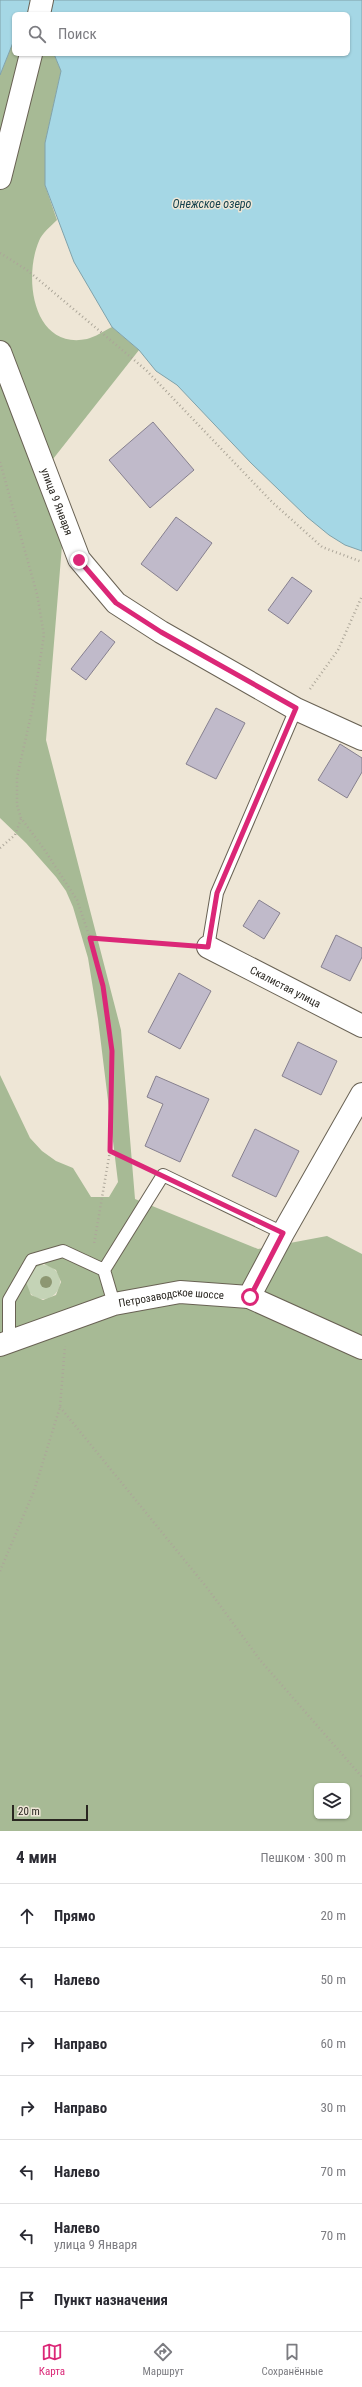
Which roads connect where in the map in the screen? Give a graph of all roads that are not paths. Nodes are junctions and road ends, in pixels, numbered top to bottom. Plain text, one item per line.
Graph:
1 (42, 0) edge
2 (39, 12) edge
3 (31, 56) edge
4 (0, 178) edge
5 (0, 352) edge
6 (296, 708) junction
7 (362, 739) edge
8 (208, 947) joint
9 (362, 1026) edge
10 (362, 1094) edge
11 (283, 1233) junction
12 (104, 1270) junction
13 (250, 1297) junction
14 (114, 1304) junction
15 (4, 1343) edge
16 (362, 1348) edge

1 - 2 street
3 - 4 street
5 - 6 street, улица 9 Января
6 - 7 street, улица 9 Января
6 - 8 lane
8 - 9 street, Скалистая улица
10 - 11 street
11 - 12 lane
11 - 13 street
12 - 14 lane
12 - 15 lane
13 - 14 street, Петрозаводское шоссе
13 - 16 street, Петрозаводское шоссе
14 - 15 street, Петрозаводское шоссе

